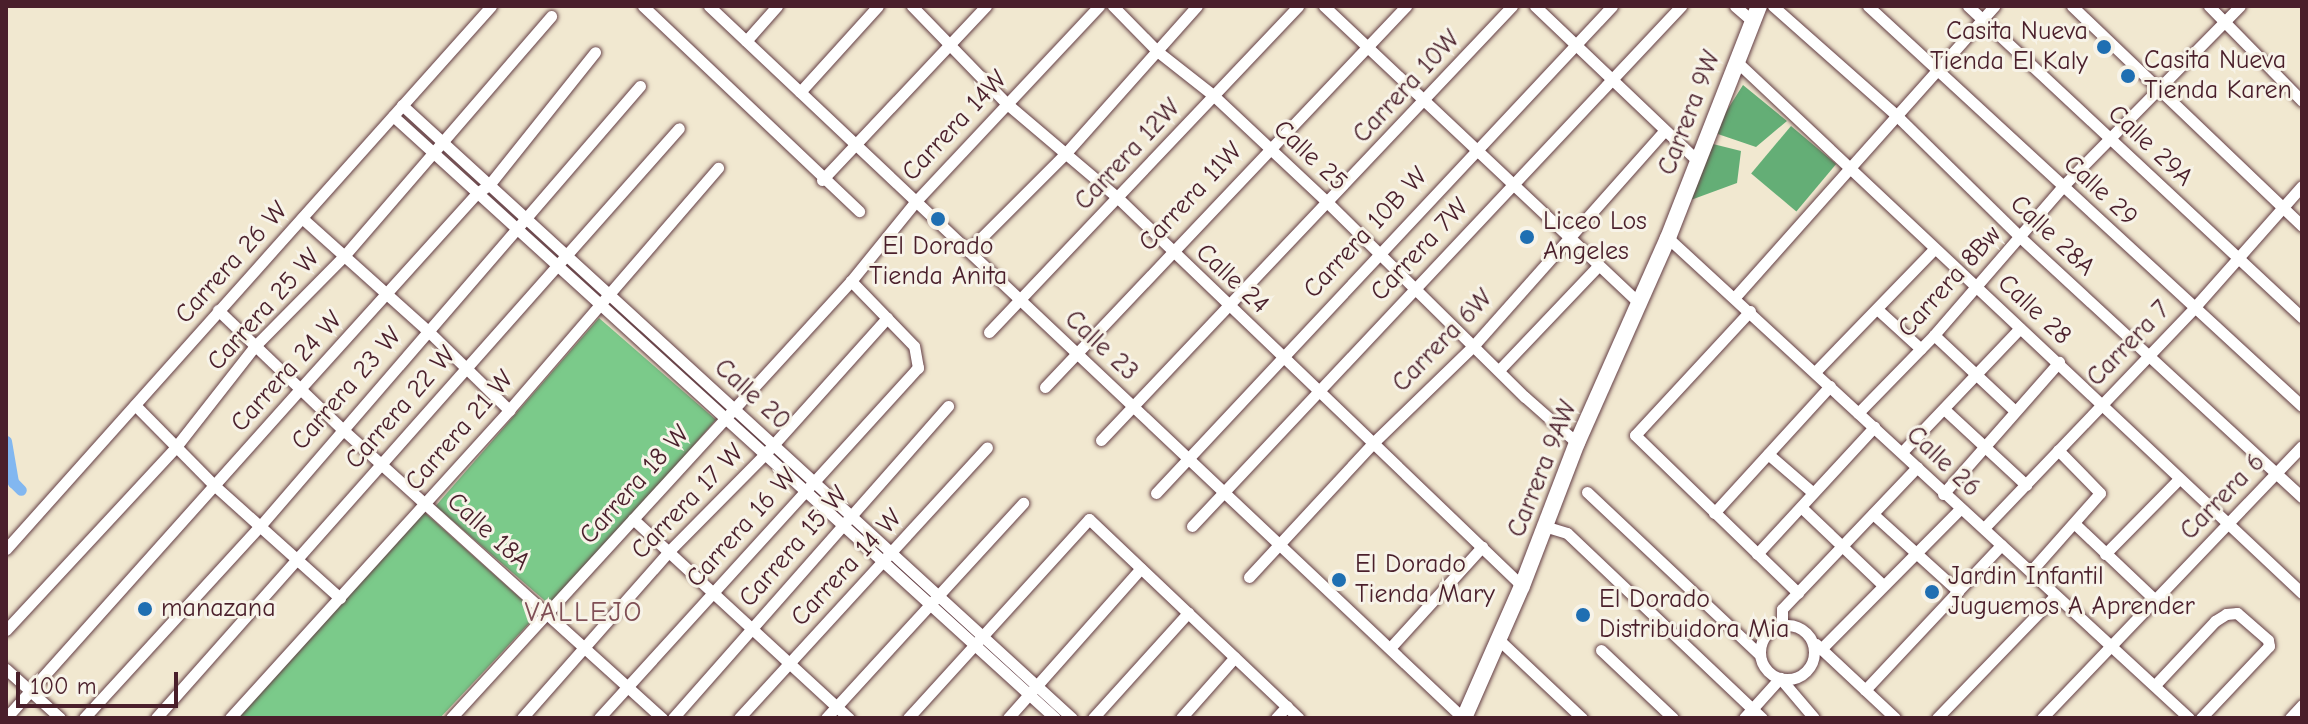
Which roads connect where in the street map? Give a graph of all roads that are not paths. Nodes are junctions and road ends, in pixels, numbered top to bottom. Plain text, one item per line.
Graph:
1 (491, 6) edge
2 (643, 6) edge
3 (709, 6) edge
4 (777, 6) edge
5 (878, 6) edge
6 (912, 6) edge
7 (986, 6) edge
8 (1099, 6) edge
9 (1113, 6) edge
10 (1197, 6) edge
11 (1298, 6) edge
12 (1324, 6) edge
13 (1406, 6) edge
14 (1512, 6) edge
15 (1535, 6) edge
16 (1612, 6) edge
17 (1681, 6) edge
18 (1735, 6) edge
19 (1773, 6) edge
20 (1868, 6) edge
21 (1968, 6) edge
22 (1994, 6) edge
23 (2072, 6) edge
24 (2209, 6) edge
25 (2240, 6) edge
26 (1755, 14) edge
27 (551, 16) dead end
28 (1983, 20) junction
29 (2226, 21) junction
30 (746, 41) junction
31 (952, 44) junction
32 (1364, 46) junction
33 (1576, 46) junction
34 (1157, 51) junction
35 (595, 52) dead end
36 (1736, 61) junction
37 (1938, 68) junction
38 (1611, 80) junction
39 (640, 86) dead end
40 (2156, 90) junction
41 (800, 92) junction
42 (1213, 95) junction
43 (1424, 101) junction
44 (2302, 101) edge
45 (1006, 103) junction
46 (402, 105) junction
47 (1895, 114) junction
48 (393, 116) junction
49 (679, 128) dead end
50 (1664, 131) junction
51 (2110, 137) junction
52 (444, 143) junction
53 (856, 145) junction
54 (1268, 148) junction
55 (1475, 149) junction
56 (433, 153) junction
57 (1065, 154) junction
58 (1698, 161) junction
59 (1848, 167) junction
60 (718, 168) dead end
61 (822, 180) junction
62 (1513, 184) junction
63 (489, 185) junction
64 (2063, 186) junction
65 (2302, 186) edge
66 (477, 193) junction
67 (1118, 198) junction
68 (916, 201) junction
69 (1329, 204) junction
70 (2282, 207) junction
71 (859, 211) dead end
72 (302, 218) junction
73 (527, 219) junction
74 (2302, 226) edge
75 (518, 230) junction
76 (2020, 237) junction
77 (1569, 238) junction
78 (1668, 238) junction
79 (1934, 249) junction
80 (968, 251) junction
81 (1170, 251) junction
82 (1378, 252) junction
83 (566, 255) junction
84 (344, 256) junction
85 (2237, 258) junction
86 (557, 265) junction
87 (1598, 266) junction
88 (851, 281) junction
89 (1974, 285) junction
90 (1415, 287) junction
91 (608, 294) junction
92 (386, 295) junction
93 (1735, 297) junction
94 (1021, 301) junction
95 (600, 304) junction
96 (1640, 304) junction
97 (1230, 306) junction
98 (1877, 309) junction
99 (2193, 309) junction
100 (218, 310) junction
101 (1750, 311) junction
102 (887, 318) junction
103 (2302, 318) edge
104 (2020, 328) junction
105 (427, 330) junction
106 (649, 331) junction
107 (989, 332) dead end
108 (1934, 335) junction
109 (640, 341) junction
110 (1475, 344) junction
111 (255, 346) junction
112 (1921, 349) junction
113 (1077, 353) junction
114 (2150, 355) junction
115 (1283, 356) junction
116 (2059, 362) junction
117 (686, 365) junction
118 (466, 368) junction
119 (1500, 369) junction
120 (1815, 372) junction
121 (1976, 373) junction
122 (677, 375) junction
123 (1830, 386) junction
124 (1045, 387) dead end
125 (299, 390) junction
126 (1318, 391) junction
127 (135, 405) junction
128 (2101, 405) junction
129 (948, 406) dead end
130 (1133, 406) junction
131 (2302, 406) edge
132 (734, 408) junction
133 (1944, 409) junction
134 (509, 410) junction
135 (2015, 411) junction
136 (1858, 413) junction
137 (725, 418) junction
138 (1874, 427) junction
139 (341, 428) junction
140 (1101, 440) dead end
141 (1373, 443) junction
142 (1577, 443) junction
143 (1985, 446) junction
144 (2302, 446) edge
145 (987, 447) dead end
146 (175, 448) junction
147 (769, 449) junction
148 (2058, 450) junction
149 (1902, 452) junction
150 (1768, 454) junction
151 (1188, 458) junction
152 (381, 464) junction
153 (1917, 467) junction
154 (2277, 473) junction
155 (2178, 480) junction
156 (2026, 485) junction
157 (215, 486) junction
158 (810, 486) junction
159 (1224, 492) junction
160 (1587, 492) dead end
161 (1812, 492) junction
162 (1156, 493) dead end
163 (1943, 494) junction
164 (2302, 497) edge
165 (1023, 503) dead end
166 (425, 504) junction
167 (1801, 507) junction
168 (1960, 509) junction
169 (1714, 513) junction
170 (1873, 514) junction
171 (633, 519) junction
172 (847, 520) junction
173 (2075, 524) junction
174 (2228, 524) junction
175 (261, 525) junction
176 (1192, 526) dead end
177 (1544, 526) junction
178 (1984, 528) junction
179 (1280, 545) junction
180 (2001, 545) junction
181 (1844, 546) junction
182 (1482, 547) junction
183 (6, 549) edge
184 (669, 551) junction
185 (1915, 552) junction
186 (1757, 554) junction
187 (2105, 554) junction
188 (887, 557) junction
189 (297, 559) junction
190 (1141, 568) junction
191 (2031, 571) junction
192 (1249, 577) dead end
193 (1883, 585) junction
194 (1522, 586) junction
195 (1958, 591) junction
196 (713, 593) junction
197 (1798, 593) junction
198 (2302, 593) edge
199 (2055, 596) junction
200 (340, 598) junction
201 (2154, 599) junction
202 (934, 600) junction
203 (1188, 613) junction
204 (547, 614) junction
205 (1782, 625) junction
206 (752, 628) junction
207 (6, 630) edge
208 (1497, 638) junction
209 (979, 641) junction
210 (1817, 645) junction
211 (2110, 646) junction
212 (583, 647) junction
213 (1390, 648) junction
214 (1601, 650) dead end
215 (1759, 654) junction
216 (1235, 657) junction
217 (789, 663) junction
218 (6, 669) edge
219 (1780, 678) junction
220 (2155, 685) junction
221 (628, 688) junction
222 (1033, 690) junction
223 (1865, 690) junction
224 (31, 691) junction
225 (2302, 705) edge
226 (836, 706) junction
227 (1287, 706) junction
228 (459, 708) junction
229 (1748, 713) edge
230 (1469, 715) edge
231 (6, 718) edge
232 (60, 718) edge
233 (84, 718) edge
234 (156, 718) edge
235 (230, 718) edge
236 (451, 718) edge
237 (470, 718) edge
238 (522, 718) edge
239 (599, 718) edge
240 (662, 718) edge
241 (673, 718) edge
242 (739, 718) edge
243 (826, 718) edge
244 (849, 718) edge
245 (908, 718) edge
246 (1008, 718) edge
247 (1055, 718) edge
248 (1072, 718) edge
249 (1093, 718) edge
250 (1181, 718) edge
251 (1276, 718) edge
252 (1299, 718) edge
253 (1582, 718) edge
254 (1673, 718) edge
255 (1762, 718) edge
256 (1814, 718) edge
257 (1895, 718) edge
258 (1937, 718) edge
259 (2042, 718) edge
260 (2189, 718) edge
261 (2201, 718) edge
262 (2290, 718) edge

1 - 46 street, Carrera 26 W
2 - 61 street
3 - 30 street, Calle 23
4 - 30 street
5 - 41 street
6 - 31 street, Calle 24
7 - 31 street
8 - 45 street, Carrera 14W
9 - 34 street, Calle 25
10 - 34 street
11 - 42 street, Carrera 12W
12 - 32 street
13 - 32 street, Carrera 11W
14 - 43 street, Carrera 10W
15 - 33 street
16 - 33 street, Carrera 10B W
17 - 38 street, Carrera 7W
18 - 26 street
19 - 47 street, Calle 28A
20 - 37 street, Calle 29
21 - 28 street, Calle 29A
22 - 28 street
23 - 40 street
24 - 29 street
25 - 29 street, Carrera 8Bw
26 - 36 main road, Carrera 9W
27 - 52 street, Carrera 25 W
28 - 37 street
28 - 51 street, Calle 29A
29 - 40 street, Carrera 8Bw
29 - 44 street
30 - 41 street, Calle 23
31 - 45 street, Calle 24
31 - 53 street
32 - 43 street
32 - 54 street, Carrera 11W
33 - 38 street
33 - 55 street, Carrera 10B W
34 - 42 street, Calle 25
34 - 57 street
35 - 63 street, Carrera 24 W
36 - 58 main road, Carrera 9W
36 - 59 street, Calle 28
37 - 47 street
37 - 64 street, Calle 29
38 - 50 street
38 - 62 street, Carrera 7W
39 - 73 street, Carrera 23 W
40 - 51 street, Carrera 8Bw
40 - 70 street
41 - 53 street, Calle 23
42 - 54 street, Calle 25
42 - 67 street, Carrera 12W
43 - 55 street
43 - 69 street, Carrera 10W
45 - 57 street, Calle 24
45 - 68 street, Carrera 14W
46 - 48 street, Carrera 26 W
46 - 52 street, Calle 20
47 - 59 street
47 - 76 street, Calle 28A
48 - 56 street, Calle 20
48 - 72 street, Carrera 26 W
49 - 83 street, Carrera 22 W
50 - 58 street
50 - 77 street, Carrera 6W
51 - 64 street, Carrera 8Bw
51 - 85 street, Calle 29A
52 - 56 street, Carrera 25 W
52 - 63 street, Calle 20
53 - 61 street
53 - 68 street, Calle 23
54 - 69 street, Calle 25
54 - 81 street, Carrera 11W
55 - 62 street
55 - 82 street, Carrera 10B W
56 - 66 street, Calle 20
56 - 84 street, Carrera 25 W
57 - 67 street, Calle 24
57 - 80 street
58 - 78 main road, Carrera 9W
59 - 79 street, Calle 28
59 - 93 street
60 - 91 street, Carrera 21 W
61 - 71 street
62 - 77 street
62 - 90 street, Carrera 7W
63 - 66 street, Carrera 24 W
63 - 73 street, Calle 20
64 - 76 street, Carrera 8Bw
64 - 99 street, Calle 29
65 - 70 street, Carrera 7
66 - 75 street, Calle 20
66 - 92 street, Carrera 24 W
67 - 81 street, Calle 24
67 - 94 street, Carrera 12W
68 - 80 street, Calle 23
68 - 88 street, Carrera 14W
69 - 82 street, Calle 25
69 - 97 street, Carrera 10W
70 - 74 street
70 - 85 street, Carrera 7
72 - 84 street
72 - 100 street, Carrera 26 W
73 - 75 street, Carrera 23 W
73 - 83 street, Calle 20
75 - 86 street, Calle 20
75 - 105 street, Carrera 23 W
76 - 89 street, Carrera 8Bw
76 - 114 street, Calle 28A
77 - 87 street
77 - 110 street, Carrera 6W
78 - 93 street, Calle 26
78 - 96 main road, Carrera 9AW
79 - 89 street, Calle 28
79 - 98 street
80 - 94 street, Calle 23
81 - 97 street, Calle 24
81 - 113 street, Carrera 11W
82 - 90 street, Calle 25
82 - 115 street, Carrera 10B W
83 - 86 street, Carrera 22 W
83 - 91 street, Calle 20
84 - 92 street
84 - 111 street, Carrera 25 W
85 - 99 street, Carrera 7
85 - 103 street, Calle 29A
86 - 95 street, Calle 20
86 - 118 street, Carrera 22 W
87 - 96 street
87 - 119 street
88 - 102 street
88 - 132 street, Carrera 18 W
89 - 104 street, Calle 28
89 - 108 street, Carrera 8Bw
90 - 110 street, Calle 25
90 - 126 street, Carrera 7W
91 - 95 street, Carrera 21 W
91 - 106 street, Calle 20
92 - 105 street
92 - 125 street, Carrera 24 W
93 - 101 street, Calle 26
94 - 107 street, Carrera 12W
94 - 113 street, Calle 23
95 - 109 street, Calle 20
95 - 134 street, Carrera 21 W
96 - 142 main road, Carrera 9AW
97 - 115 street, Calle 24
97 - 130 street, Carrera 10W
98 - 112 street
98 - 120 street
99 - 114 street, Carrera 7
99 - 131 street, Calle 29
100 - 111 street, Calle 18A
100 - 127 street, Carrera 26 W
101 - 120 street, Calle 26
101 - 169 street
102 - 147 street, Carrera 17 W
102 - 158 street, Carrera 16 W
104 - 116 street, Calle 28
104 - 121 street
105 - 118 street
105 - 139 street, Carrera 23 W
106 - 109 street
106 - 117 street, Calle 20
108 - 112 street, Carrera 8Bw
108 - 121 street
109 - 122 street, Calle 20
110 - 119 street, Calle 25
110 - 141 street, Carrera 6W
111 - 125 street, Calle 18A
111 - 146 street, Carrera 25 W
112 - 136 street, Carrera 8Bw
113 - 124 street, Carrera 11W
113 - 130 street, Calle 23
114 - 128 street, Carrera 7
114 - 154 street, Calle 28A
115 - 126 street, Calle 24
115 - 151 street, Carrera 10B W
116 - 128 street, Calle 28
116 - 135 street
117 - 122 street
117 - 132 street, Calle 20
118 - 134 street
118 - 152 street, Carrera 22 W
119 - 142 street, Calle 25
120 - 123 street, Calle 26
121 - 133 street
121 - 135 street
122 - 137 street, Calle 20
123 - 136 street, Calle 26
123 - 150 street
125 - 139 street, Calle 18A
125 - 157 street, Carrera 24 W
126 - 141 street, Calle 24
126 - 159 street, Carrera 7W
127 - 146 street
127 - 183 street, Carrera 26 W
128 - 148 street, Carrera 7
128 - 155 street, Calle 28
129 - 172 street, Carrera 15 W
130 - 140 street, Carrera 10W
130 - 151 street, Calle 23
132 - 137 street, Carrera 18 W
132 - 147 street, Calle 20
133 - 143 street
133 - 149 street
134 - 166 street, Carrera 21 W
135 - 143 street
136 - 138 street, Calle 26
137 - 147 street, Calle 20
137 - 171 street, Carrera 18 W
138 - 149 street, Calle 26
138 - 161 street
139 - 152 street, Calle 18A
139 - 175 street, Carrera 23 W
141 - 179 street, Carrera 6W
141 - 182 street, Calle 24
142 - 177 main road, Carrera 9AW
143 - 156 street
143 - 163 street
144 - 154 street, Carrera 6
145 - 188 street, Carrera 14 W
146 - 157 street
146 - 207 street, Carrera 25 W
147 - 158 street, Calle 20
147 - 184 street, Carrera 17 W
148 - 156 street, Carrera 7
148 - 173 street
149 - 153 street, Calle 26
150 - 161 street
150 - 169 street
151 - 159 street, Calle 23
151 - 162 street, Carrera 10B W
152 - 166 street, Calle 18A
152 - 189 street, Carrera 22 W
153 - 163 street, Calle 26
153 - 170 street
154 - 164 street, Calle 28A
154 - 174 street, Carrera 6
155 - 174 street, Calle 28
155 - 187 street
156 - 178 street, Carrera 7
157 - 175 street
157 - 224 street, Carrera 24 W
158 - 172 street, Calle 20
158 - 196 street, Carrera 16 W
159 - 176 street, Carrera 7W
159 - 179 street, Calle 23
160 - 215 street
161 - 167 street
163 - 168 street, Calle 26
165 - 202 street
166 - 200 street, Carrera 21 W
166 - 204 street, Calle 18A
167 - 181 street
167 - 186 street
168 - 178 street, Calle 26
168 - 185 street
169 - 186 street
170 - 181 street
170 - 185 street
171 - 184 street
171 - 204 street, Carrera 18 W
172 - 188 street, Calle 20
172 - 206 street, Carrera 15 W
173 - 187 street
173 - 191 street
174 - 198 street, Calle 28
174 - 201 street, Carrera 6
175 - 189 street
175 - 233 street, Carrera 23 W
177 - 194 main road, Carrera 9AW
177 - 229 street
178 - 180 street, Calle 26
179 - 192 street, Carrera 6W
179 - 213 street, Calle 23
180 - 191 street, Calle 26
180 - 195 street
181 - 193 street
181 - 197 street
182 - 194 street, Calle 24
182 - 213 street
184 - 196 street
184 - 212 street, Carrera 17 W
185 - 193 street
185 - 195 street
186 - 197 street
187 - 201 street
188 - 202 street, Calle 20
188 - 217 street, Carrera 14 W
189 - 200 street
189 - 234 street, Carrera 22 W
190 - 203 street
190 - 209 street
190 - 222 street
191 - 199 street, Calle 26
193 - 210 street
194 - 208 main road, Carrera 9AW
195 - 223 street
196 - 206 street
196 - 221 street, Carrera 16 W
197 - 205 street
199 - 211 street, Calle 26
199 - 258 street
200 - 235 street, Carrera 21 W
201 - 211 street, Carrera 6
202 - 209 street, Calle 20
202 - 226 street
203 - 216 street
203 - 249 street
204 - 212 street, Calle 18A
204 - 228 street, Carrera 18 W
205 - 210 street
205 - 215 street
206 - 217 street
206 - 241 street, Carrera 15 W
208 - 230 main road, Carrera 9AW
208 - 253 street
209 - 222 street, Calle 20
209 - 245 street
210 - 219 street
210 - 223 street
211 - 220 street, Calle 26
211 - 259 street, Carrera 6
212 - 221 street, Calle 18A
212 - 238 street, Carrera 17 W
213 - 230 street, Calle 23
214 - 254 street
215 - 219 street
216 - 227 street
216 - 250 street
217 - 226 street
217 - 242 street, Carrera 14 W
218 - 224 street
219 - 229 street
219 - 256 street
220 - 260 street, Calle 26
220 - 261 street
221 - 239 street, Carrera 16 W
221 - 240 street, Calle 18A
222 - 246 street
222 - 247 street, Calle 20
222 - 248 street, Calle 20
223 - 257 street
224 - 231 street, Carrera 24 W
224 - 232 street
225 - 262 street
226 - 243 street
226 - 244 street
227 - 251 street
227 - 252 street
228 - 236 street, Carrera 18 W
228 - 237 street
229 - 255 street

